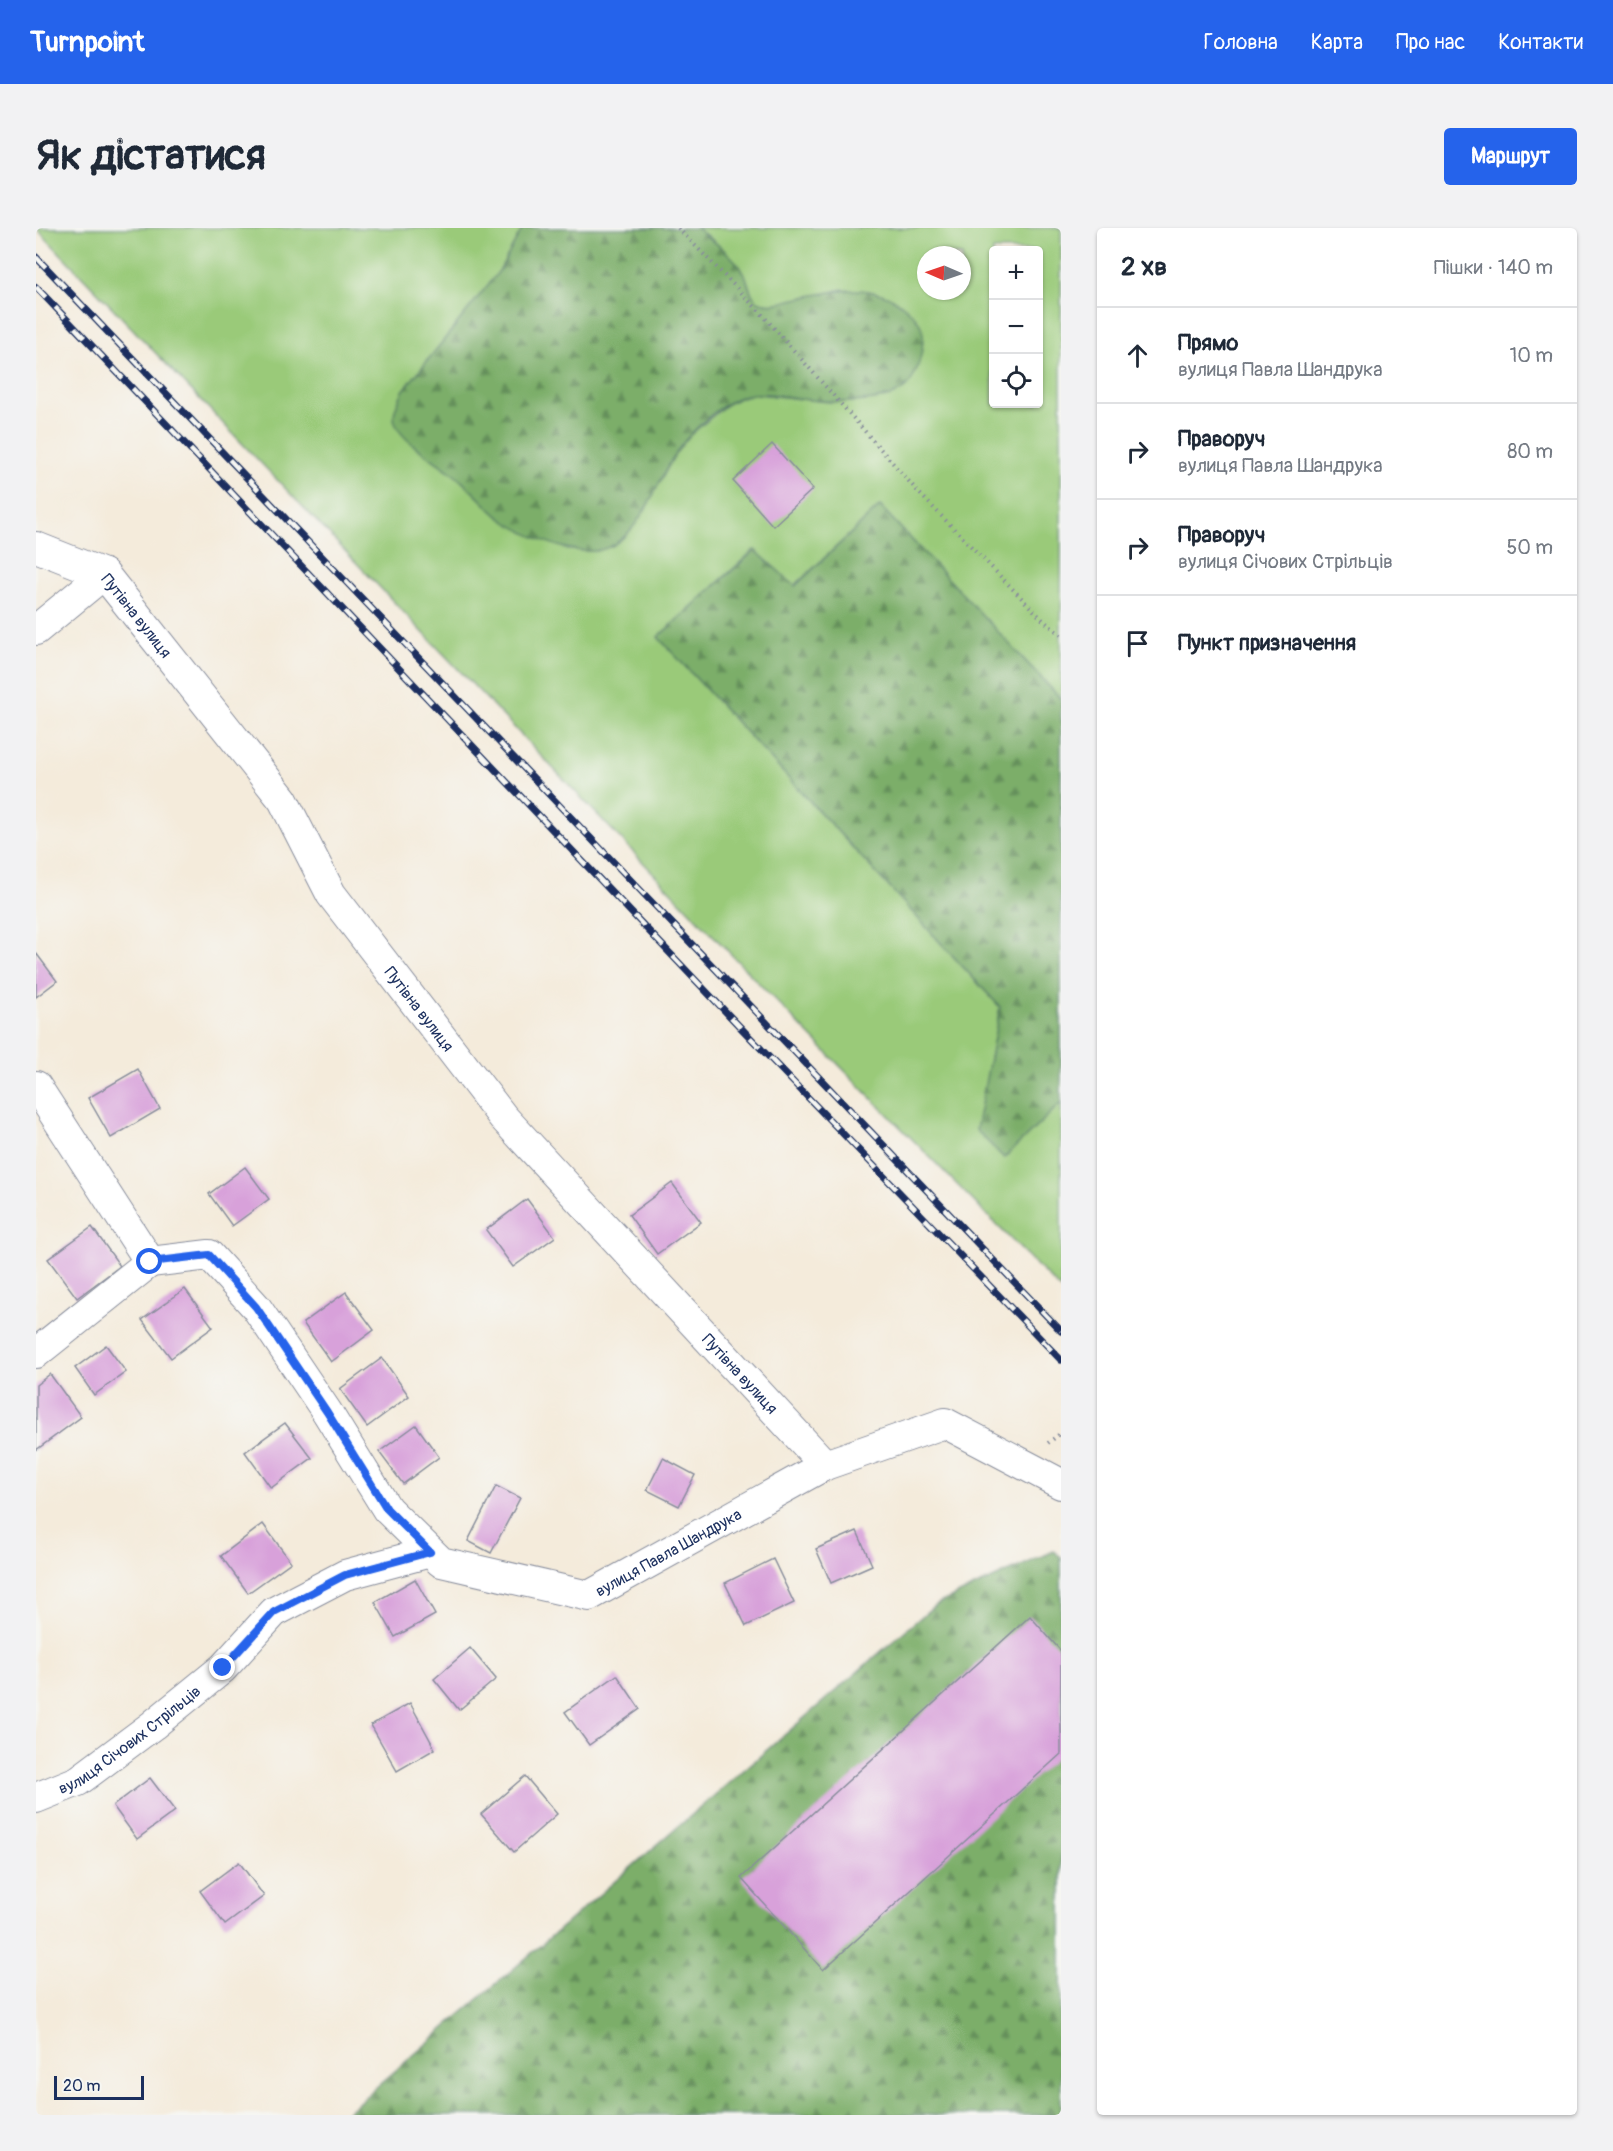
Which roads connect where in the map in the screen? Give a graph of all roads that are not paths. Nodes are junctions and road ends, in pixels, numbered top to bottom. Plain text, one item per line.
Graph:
1 (36, 547) edge
2 (104, 574) junction
3 (36, 630) edge
4 (36, 1086) edge
5 (150, 1262) junction
6 (36, 1353) edge
7 (825, 1465) junction
8 (1061, 1484) edge
9 (430, 1552) junction
10 (36, 1798) edge

1 - 2 street, Путівна вулиця
2 - 3 street
2 - 7 street, Путівна вулиця
4 - 5 street
5 - 6 street
5 - 9 street, вулиця Павла Шандрука
7 - 8 street, вулиця Павла Шандрука
7 - 9 street, вулиця Павла Шандрука
9 - 10 street, вулиця Січових Стрільців

